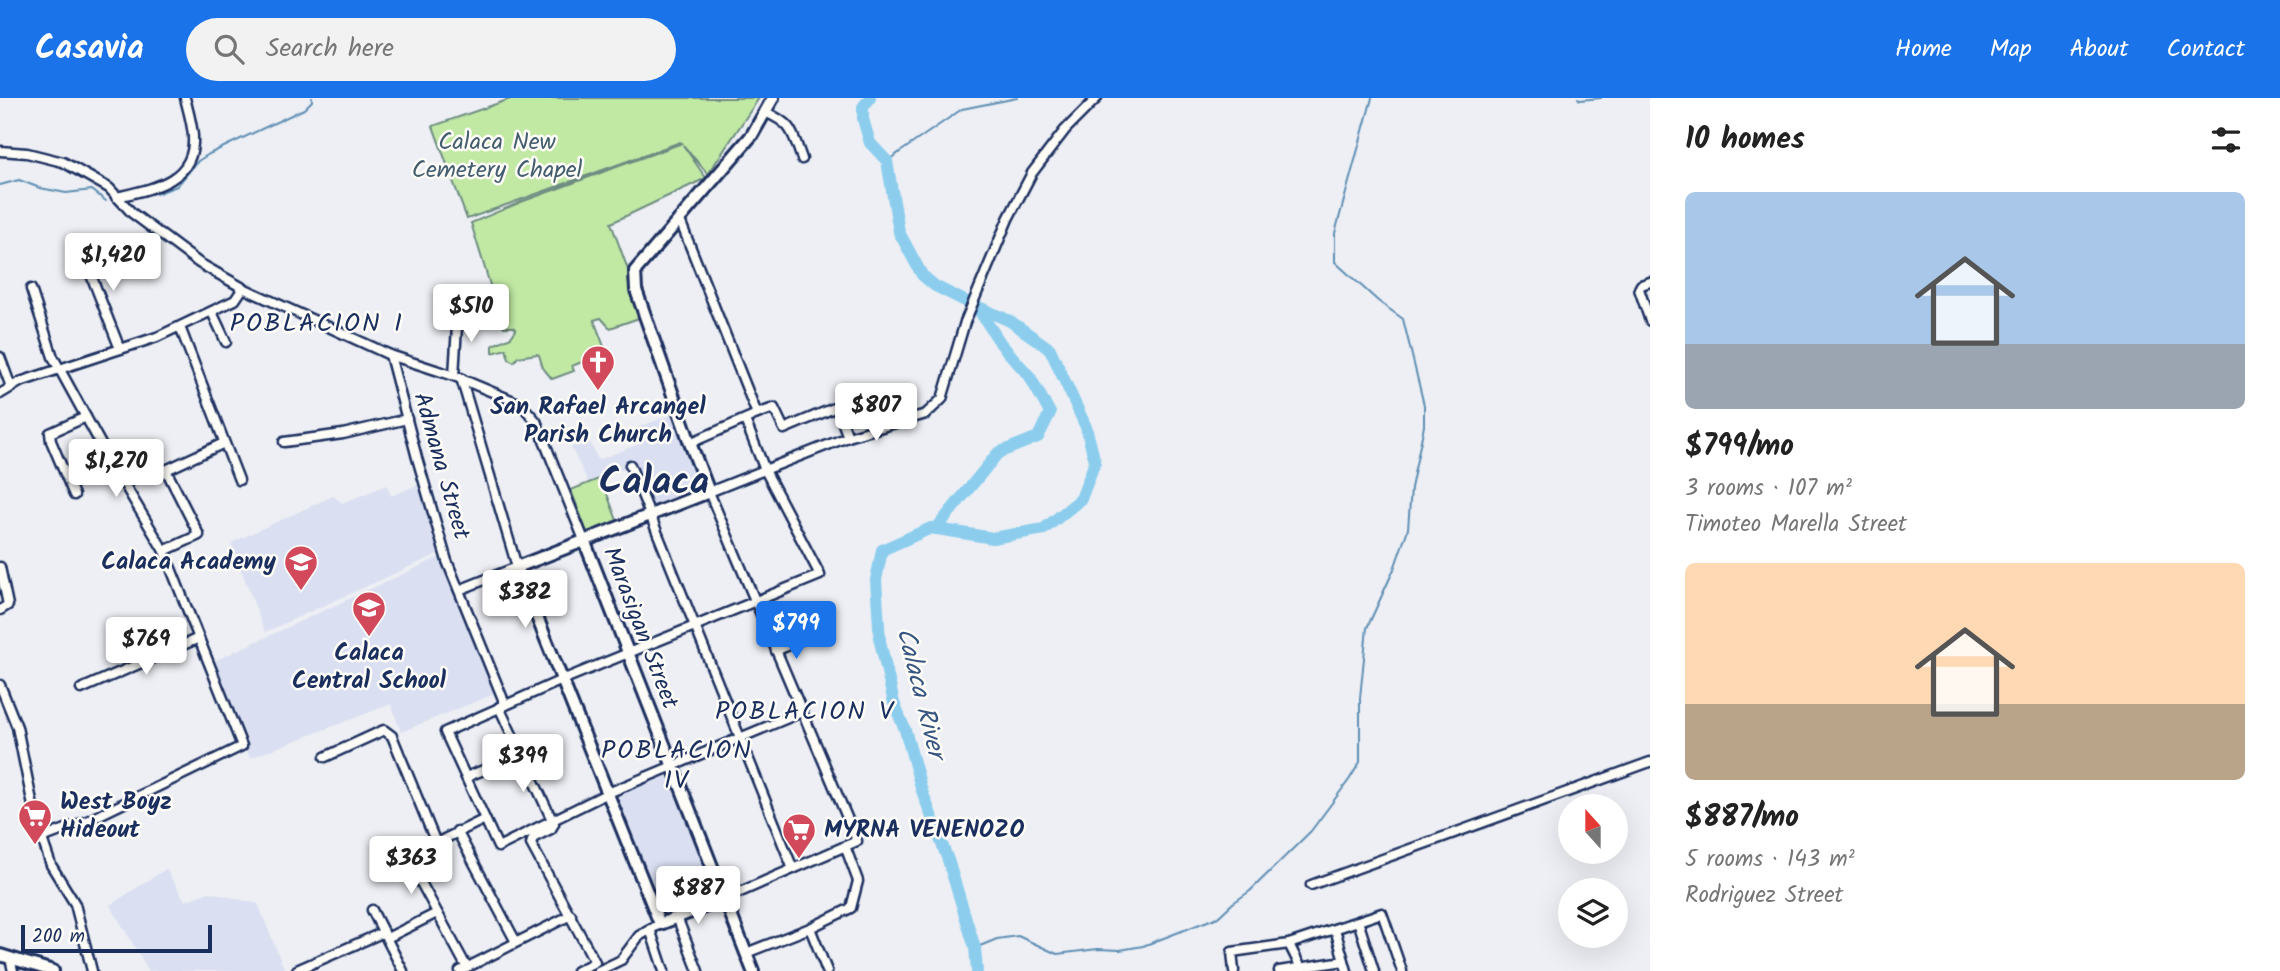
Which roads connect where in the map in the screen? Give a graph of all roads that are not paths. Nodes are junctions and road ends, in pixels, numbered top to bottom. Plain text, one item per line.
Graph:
1 (185, 98) edge
2 (773, 98) edge
3 (1097, 98) edge
4 (765, 113) junction
5 (0, 151) edge
6 (803, 159) dead end
7 (116, 197) junction
8 (680, 218) junction
9 (80, 247) dead end
10 (1650, 282) edge
11 (243, 288) junction
12 (31, 289) dead end
13 (212, 312) junction
14 (489, 313) dead end
15 (1650, 321) edge
16 (180, 327) junction
17 (226, 342) dead end
18 (120, 349) junction
19 (390, 355) junction
20 (0, 357) edge
21 (61, 369) junction
22 (458, 377) junction
23 (10, 387) junction
24 (870, 393) dead end
25 (0, 394) edge
26 (837, 408) junction
27 (757, 414) junction
28 (86, 417) junction
29 (407, 419) junction
30 (745, 420) junction
31 (848, 437) junction
32 (284, 442) dead end
33 (224, 443) junction
34 (690, 443) junction
35 (631, 466) dead end
36 (765, 470) junction
37 (239, 480) dead end
38 (709, 492) junction
39 (74, 495) dead end
40 (650, 514) junction
41 (584, 540) junction
42 (164, 551) junction
43 (0, 567) edge
44 (517, 567) junction
45 (459, 590) junction
46 (3, 593) edge
47 (756, 602) junction
48 (0, 610) edge
49 (695, 628) junction
50 (810, 635) dead end
51 (199, 638) junction
52 (776, 651) junction
53 (628, 653) junction
54 (562, 680) junction
55 (0, 685) edge
56 (82, 689) dead end
57 (502, 706) junction
58 (802, 712) junction
59 (740, 737) junction
60 (521, 755) junction
61 (326, 757) dead end
62 (1650, 762) edge
63 (672, 766) junction
64 (466, 777) junction
65 (608, 793) junction
66 (485, 819) junction
67 (552, 819) junction
68 (457, 831) junction
69 (41, 838) junction
70 (436, 843) junction
71 (845, 846) junction
72 (793, 869) junction
73 (1311, 886) dead end
74 (724, 899) junction
75 (372, 910) dead end
76 (437, 913) junction
77 (571, 915) junction
78 (677, 917) junction
79 (1358, 921) junction
80 (655, 926) junction
81 (810, 928) junction
82 (1335, 929) junction
83 (386, 935) junction
84 (516, 942) junction
85 (1289, 944) junction
86 (746, 953) junction
87 (5, 957) edge
88 (1344, 961) junction
89 (463, 969) edge
90 (1302, 969) edge
91 (13, 971) edge
92 (53, 971) edge
93 (92, 971) edge
94 (300, 971) edge
95 (403, 971) edge
96 (577, 971) edge
97 (598, 971) edge
98 (664, 971) edge
99 (698, 971) edge
100 (753, 971) edge
101 (827, 971) edge
102 (1234, 971) edge
103 (1279, 971) edge
104 (1347, 971) edge
105 (1374, 971) edge
106 (1402, 971) edge

1 - 7 street
2 - 4 main road
3 - 31 street
4 - 6 street
4 - 8 main road
5 - 7 street, Marasigan Street
7 - 11 street, Marasigan Street
8 - 27 street
8 - 34 main road
9 - 18 street
10 - 15 street
11 - 13 street
11 - 19 street, Marasigan Street
12 - 21 street
13 - 16 street
13 - 17 street
14 - 22 street
16 - 18 street
16 - 33 street
18 - 21 street
19 - 22 street, Marasigan Street
19 - 29 street, Admana Street
20 - 23 street
21 - 23 street
21 - 28 street
22 - 41 street, Marasigan Street
22 - 44 street
23 - 25 street
24 - 26 street
26 - 27 street
26 - 31 street
27 - 30 street
28 - 39 street
28 - 42 street
29 - 32 street
29 - 45 street, Admana Street
30 - 34 street
30 - 36 street
31 - 36 street
33 - 37 street
33 - 42 street
34 - 38 main road
35 - 40 street
36 - 38 street
36 - 47 street
38 - 40 main road
38 - 47 street
40 - 41 main road
40 - 49 street
41 - 44 main road
41 - 53 main road, Marasigan Street
42 - 51 street
43 - 46 street
44 - 45 street
44 - 54 main road
45 - 57 street, Admana Street
46 - 48 street
47 - 49 street
47 - 52 street
49 - 53 street
49 - 59 street
50 - 52 street
51 - 56 street
51 - 69 street
52 - 58 street
53 - 54 street
53 - 63 main road, Marasigan Street
54 - 57 street
54 - 65 main road
55 - 69 street
57 - 60 street, Admana Street
57 - 64 street
58 - 59 street
58 - 71 street
59 - 63 street
59 - 72 street
60 - 64 street
60 - 67 street, Admana Street
61 - 70 street
62 - 73 street
63 - 65 street
63 - 74 main road, Marasigan Street
64 - 66 street
65 - 67 street
65 - 80 main road
66 - 67 street
66 - 68 street
67 - 77 street
68 - 70 street
68 - 84 street
69 - 93 street
70 - 76 street
71 - 72 street
71 - 81 street
72 - 74 street
74 - 78 main road
74 - 86 main road, Marasigan Street
75 - 83 street
76 - 83 street
76 - 89 street
77 - 84 street
77 - 96 street
78 - 80 main road
78 - 99 street
79 - 82 street
79 - 105 street
79 - 106 street
80 - 97 street
80 - 98 street
81 - 86 street
81 - 101 street
82 - 85 street
82 - 88 street
83 - 94 street
83 - 95 street
84 - 89 street
85 - 90 street
85 - 102 street
86 - 100 main road, Marasigan Street
87 - 91 street
87 - 92 main road
88 - 90 street
88 - 104 street
90 - 103 street

